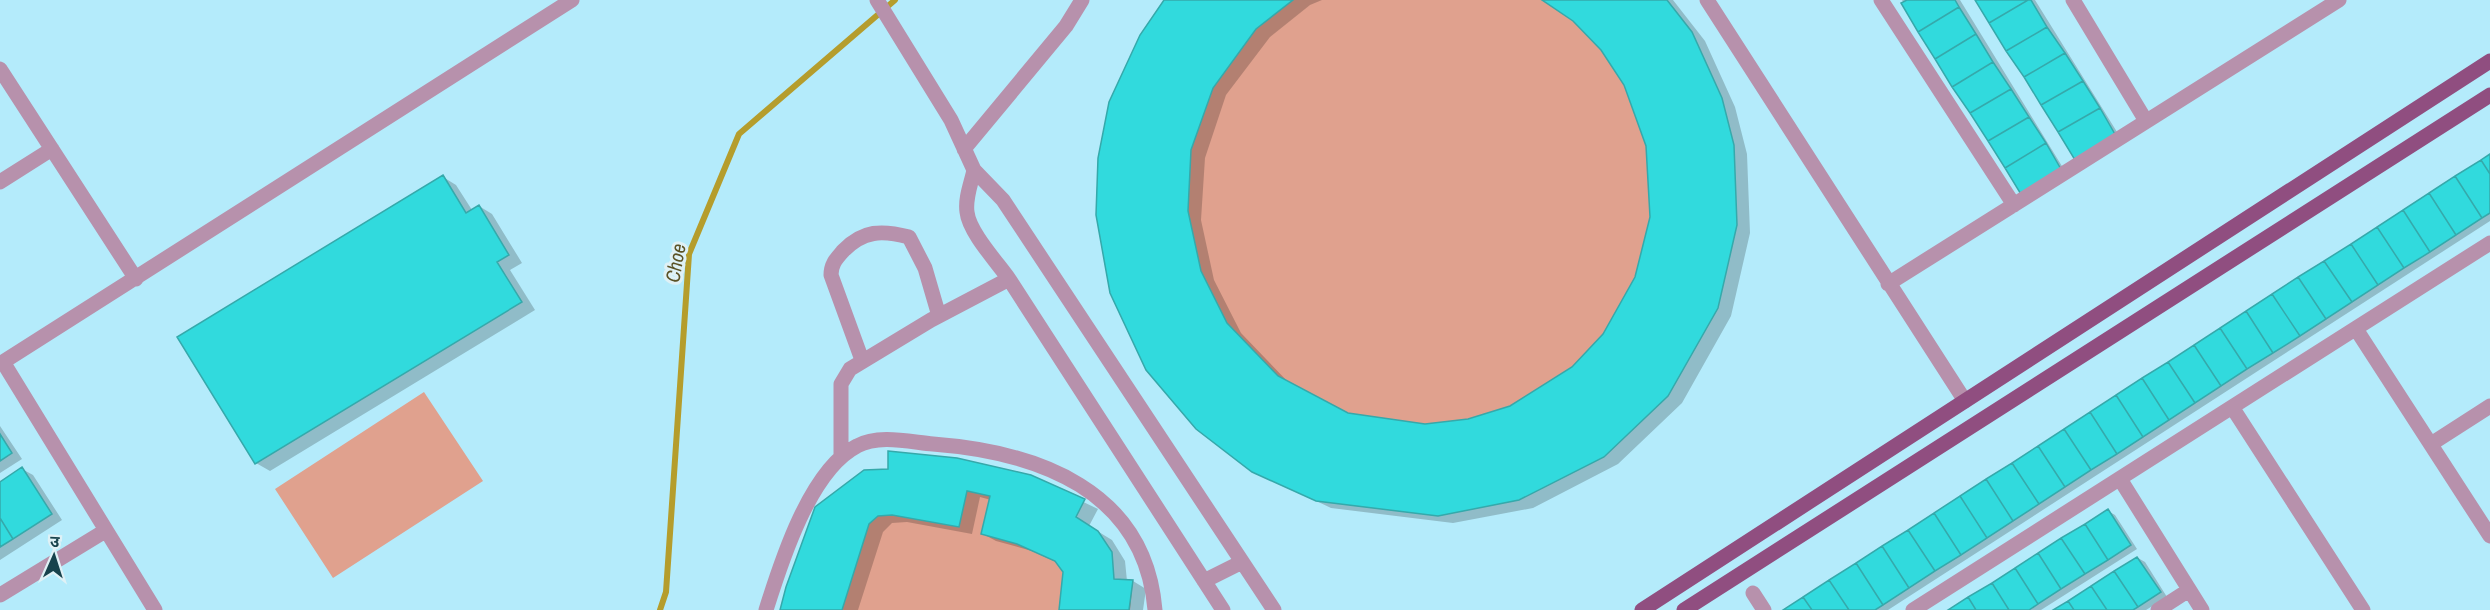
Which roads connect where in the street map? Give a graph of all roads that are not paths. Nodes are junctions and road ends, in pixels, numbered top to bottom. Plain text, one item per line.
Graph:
1 (572, 0) edge
2 (876, 0) edge
3 (1082, 0) edge
4 (1707, 0) edge
5 (1881, 0) edge
6 (2073, 0) edge
7 (2339, 0) edge
8 (2490, 61) edge
9 (0, 69) edge
10 (2490, 95) edge
11 (2146, 121) junction
12 (52, 149) junction
13 (964, 149) junction
14 (974, 170) junction
15 (0, 182) edge
16 (2014, 205) junction
17 (2490, 243) edge
18 (136, 279) junction
19 (1009, 279) junction
20 (1888, 284) junction
21 (939, 316) junction
22 (2356, 329) junction
23 (862, 360) junction
24 (1, 363) edge
25 (1965, 401) junction
26 (2490, 405) edge
27 (2232, 407) junction
28 (2431, 444) junction
29 (841, 457) junction
30 (2120, 479) junction
31 (105, 531) junction
32 (2490, 536) edge
33 (1242, 562) junction
34 (1204, 581) junction
35 (2189, 590) junction
36 (1753, 593) dead end
37 (0, 595) edge
38 (1931, 605) edge
39 (155, 610) edge
40 (766, 610) edge
41 (1155, 610) edge
42 (1223, 610) edge
43 (1274, 610) edge
44 (1642, 610) edge
45 (1684, 610) edge
46 (1764, 610) edge
47 (1913, 610) edge
48 (2158, 610) edge
49 (2202, 610) edge
50 (2363, 610) edge

1 - 18 street
2 - 13 street
3 - 13 street
4 - 20 street
5 - 16 street
6 - 11 street
7 - 11 street
8 - 25 main road
9 - 12 street
10 - 45 main road
11 - 16 street
12 - 15 street
12 - 18 street
13 - 14 street
14 - 19 street
14 - 33 street
16 - 20 street
17 - 22 street
18 - 24 street
19 - 21 street
19 - 34 street
20 - 25 street
21 - 23 street
21 - 23 street
22 - 27 street
22 - 28 street
23 - 29 street
24 - 31 street
25 - 44 main road
26 - 28 street
27 - 30 street
27 - 50 street
28 - 32 street
29 - 40 street
29 - 41 street
30 - 35 street
30 - 38 street
31 - 37 street
31 - 39 street
33 - 34 street
33 - 43 street
34 - 42 street
35 - 48 street
35 - 49 street
36 - 46 street
38 - 47 street

